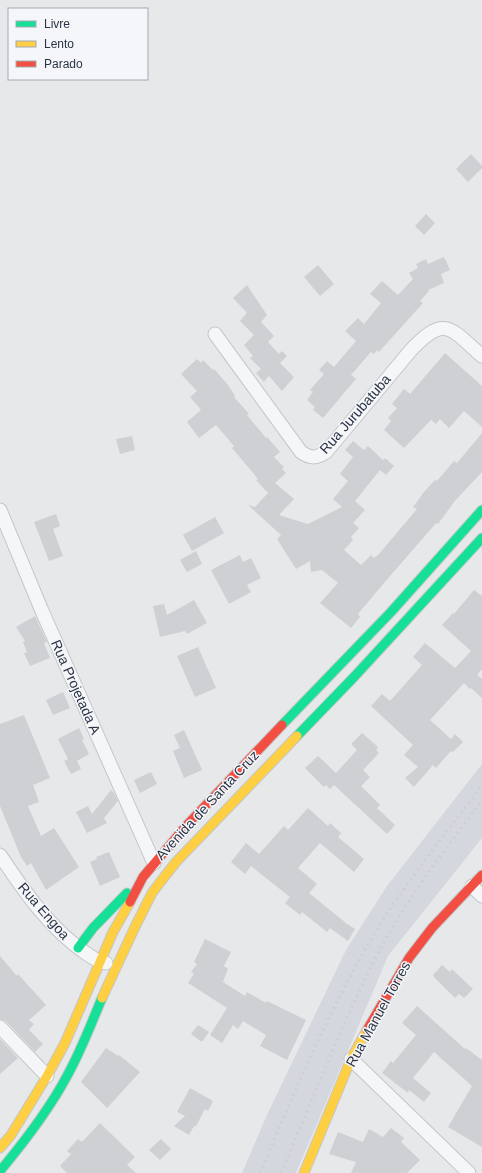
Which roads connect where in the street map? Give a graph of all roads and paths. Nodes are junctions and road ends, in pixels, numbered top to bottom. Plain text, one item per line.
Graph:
1 (215, 334) dead end
2 (482, 356) edge
3 (0, 510) edge
4 (482, 510) edge
5 (482, 538) edge
6 (0, 855) edge
7 (154, 863) junction
8 (482, 875) edge
9 (143, 878) junction
10 (472, 886) junction
11 (482, 896) edge
12 (78, 948) junction
13 (100, 962) junction
14 (119, 963) junction
15 (0, 1027) edge
16 (351, 1059) junction
17 (47, 1076) junction
18 (0, 1148) edge
19 (0, 1170) edge
20 (304, 1173) edge
21 (469, 1173) edge

1 - 2 street, Rua Jurubatuba
3 - 7 street, Rua Projetada A
4 - 7 main road, Avenida de Santa Cruz
5 - 14 main road, Avenida de Santa Cruz
6 - 12 street, Rua Engoa
7 - 9 main road, Avenida de Santa Cruz
8 - 10 main road, Rua Manuel Torres
9 - 12 main road
9 - 13 main road, Avenida de Santa Cruz
10 - 11 street
10 - 16 main road, Rua Manuel Torres
12 - 13 street, Rua Engoa
13 - 14 street, Rua Engoa
13 - 17 main road, Avenida de Santa Cruz
14 - 19 main road, Avenida de Santa Cruz
15 - 17 street
16 - 20 main road, Rua Manuel Torres
16 - 21 street
17 - 18 main road, Avenida de Santa Cruz

